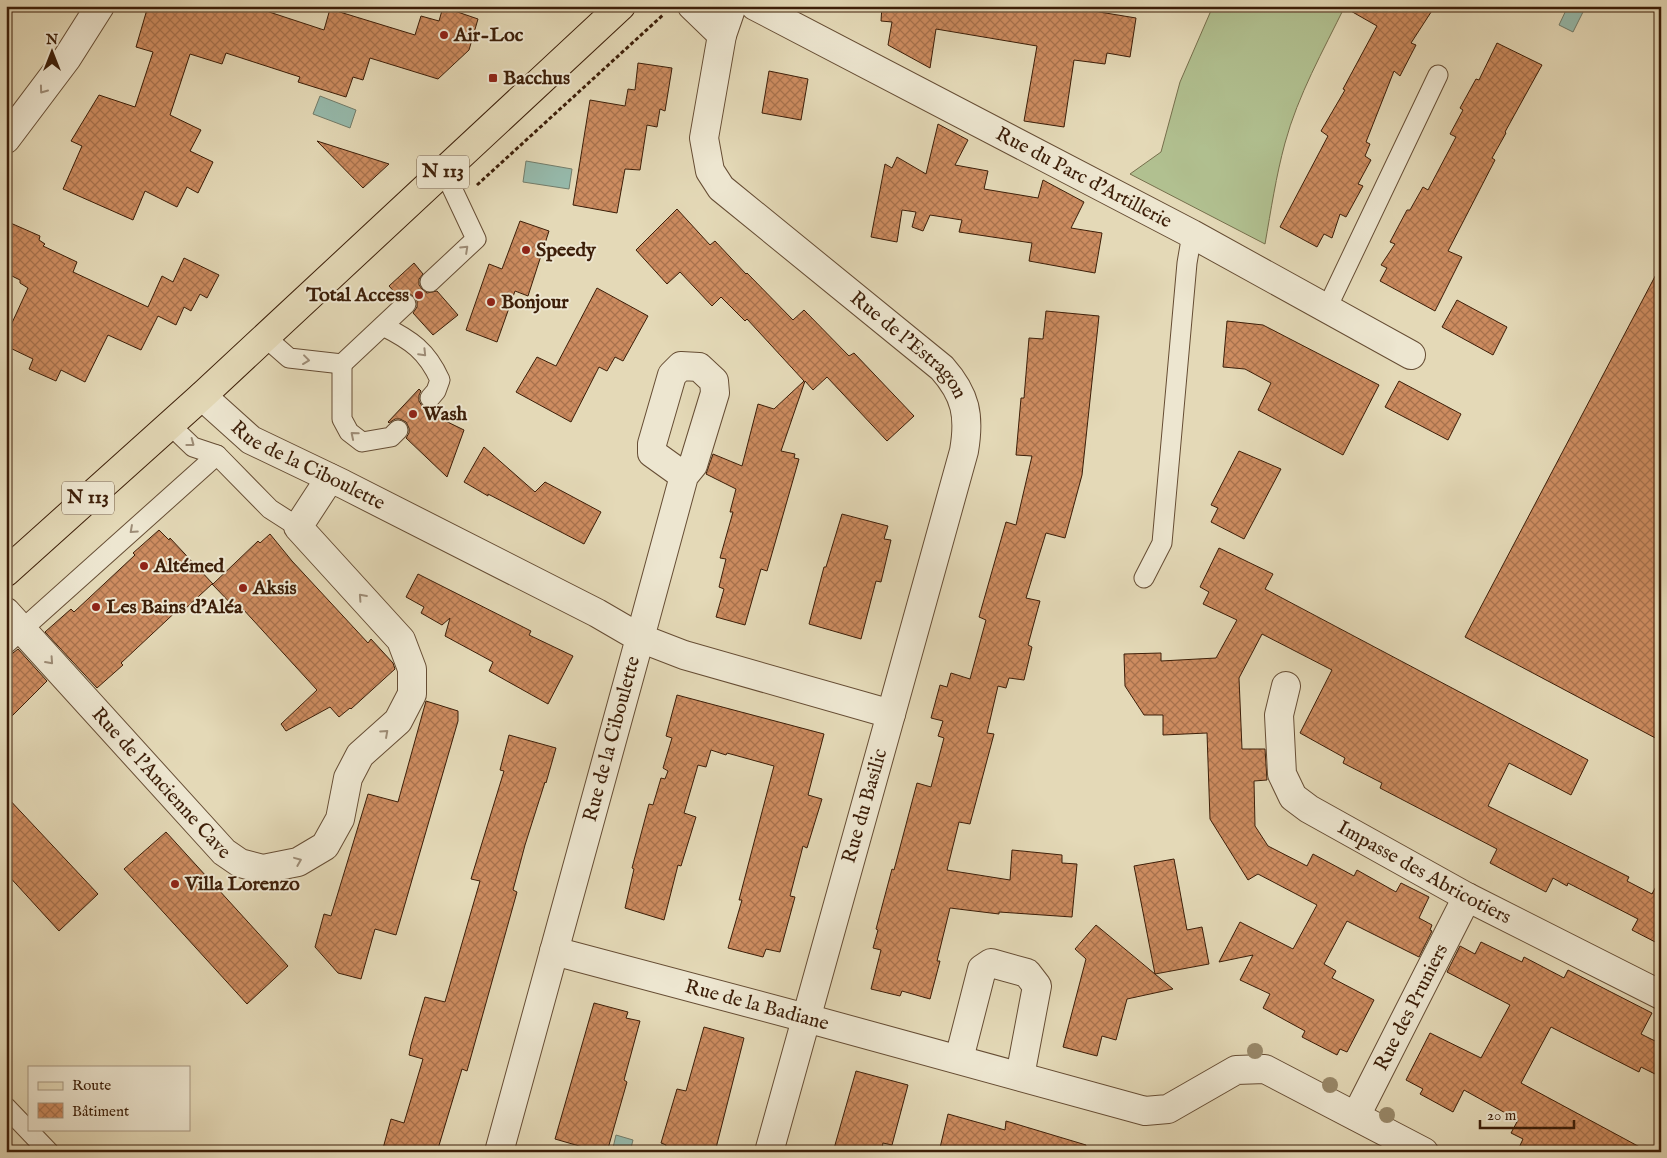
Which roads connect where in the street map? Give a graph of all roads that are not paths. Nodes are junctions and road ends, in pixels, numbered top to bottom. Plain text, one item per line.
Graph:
1 (100, 6) edge
2 (621, 6) edge
3 (692, 6) edge
4 (732, 6) edge
5 (756, 6) edge
6 (722, 35) junction
7 (1438, 75) dead end
8 (6, 139) edge
9 (444, 171) junction
10 (1192, 234) junction
11 (430, 282) dead end
12 (406, 304) dead end
13 (1327, 308) junction
14 (383, 326) junction
15 (265, 337) junction
16 (1411, 355) dead end
17 (342, 364) junction
18 (202, 396) junction
19 (430, 398) dead end
20 (169, 424) junction
21 (398, 430) dead end
22 (217, 455) junction
23 (684, 476) dead end
24 (330, 478) junction
25 (298, 527) junction
26 (6, 572) edge
27 (1144, 578) dead end
28 (11, 628) edge
29 (640, 638) junction
30 (1286, 686) dead end
31 (891, 714) junction
32 (1467, 898) junction
33 (554, 951) junction
34 (1661, 995) edge
35 (806, 1018) junction
36 (959, 1059) junction
37 (1020, 1076) junction
38 (6, 1107) edge
39 (1356, 1116) junction
40 (49, 1152) edge
41 (499, 1152) edge
42 (769, 1152) edge
43 (1424, 1152) edge

1 -> 8 street
2 - 9 main road, N 113
3 - 6 street
4 - 6 street, Rue de l'Estragon
5 - 10 street, Rue du Parc d'Artillerie
6 - 31 street, Rue de l'Estragon
7 - 13 lane
11 -> 9 lane
9 - 15 main road, N 113
10 - 13 street, Rue du Parc d'Artillerie
10 - 27 lane
12 - 14 lane
13 - 16 street, Rue du Parc d'Artillerie
14 - 17 lane
14 -> 19 lane
15 -> 17 lane
15 - 18 main road, N 113
21 -> 17 lane
18 - 20 main road, N 113
18 - 24 street, Rue de la Ciboulette
20 -> 22 lane
20 - 26 main road, N 113
22 - 25 lane
22 -> 28 lane
23 - 29 street
24 - 25 street
24 - 29 street, Rue de la Ciboulette
28 -> 25 street, Rue de l'Ancienne Cave
29 - 31 street
29 - 33 street, Rue de la Ciboulette
30 - 32 street, Impasse des Abricotiers
31 - 35 street, Rue du Basilic
32 - 34 street, Impasse des Abricotiers
32 - 39 street, Rue des Pruniers
33 - 35 street, Rue de la Badiane
33 - 41 street, Rue de la Ciboulette
35 - 36 street, Rue de la Badiane
35 - 42 street, Rue du Basilic
36 - 37 street, Rue de la Badiane
36 - 37 street
37 - 39 street, Rue de la Badiane
38 - 40 lane
39 - 43 street, Rue de la Badiane

